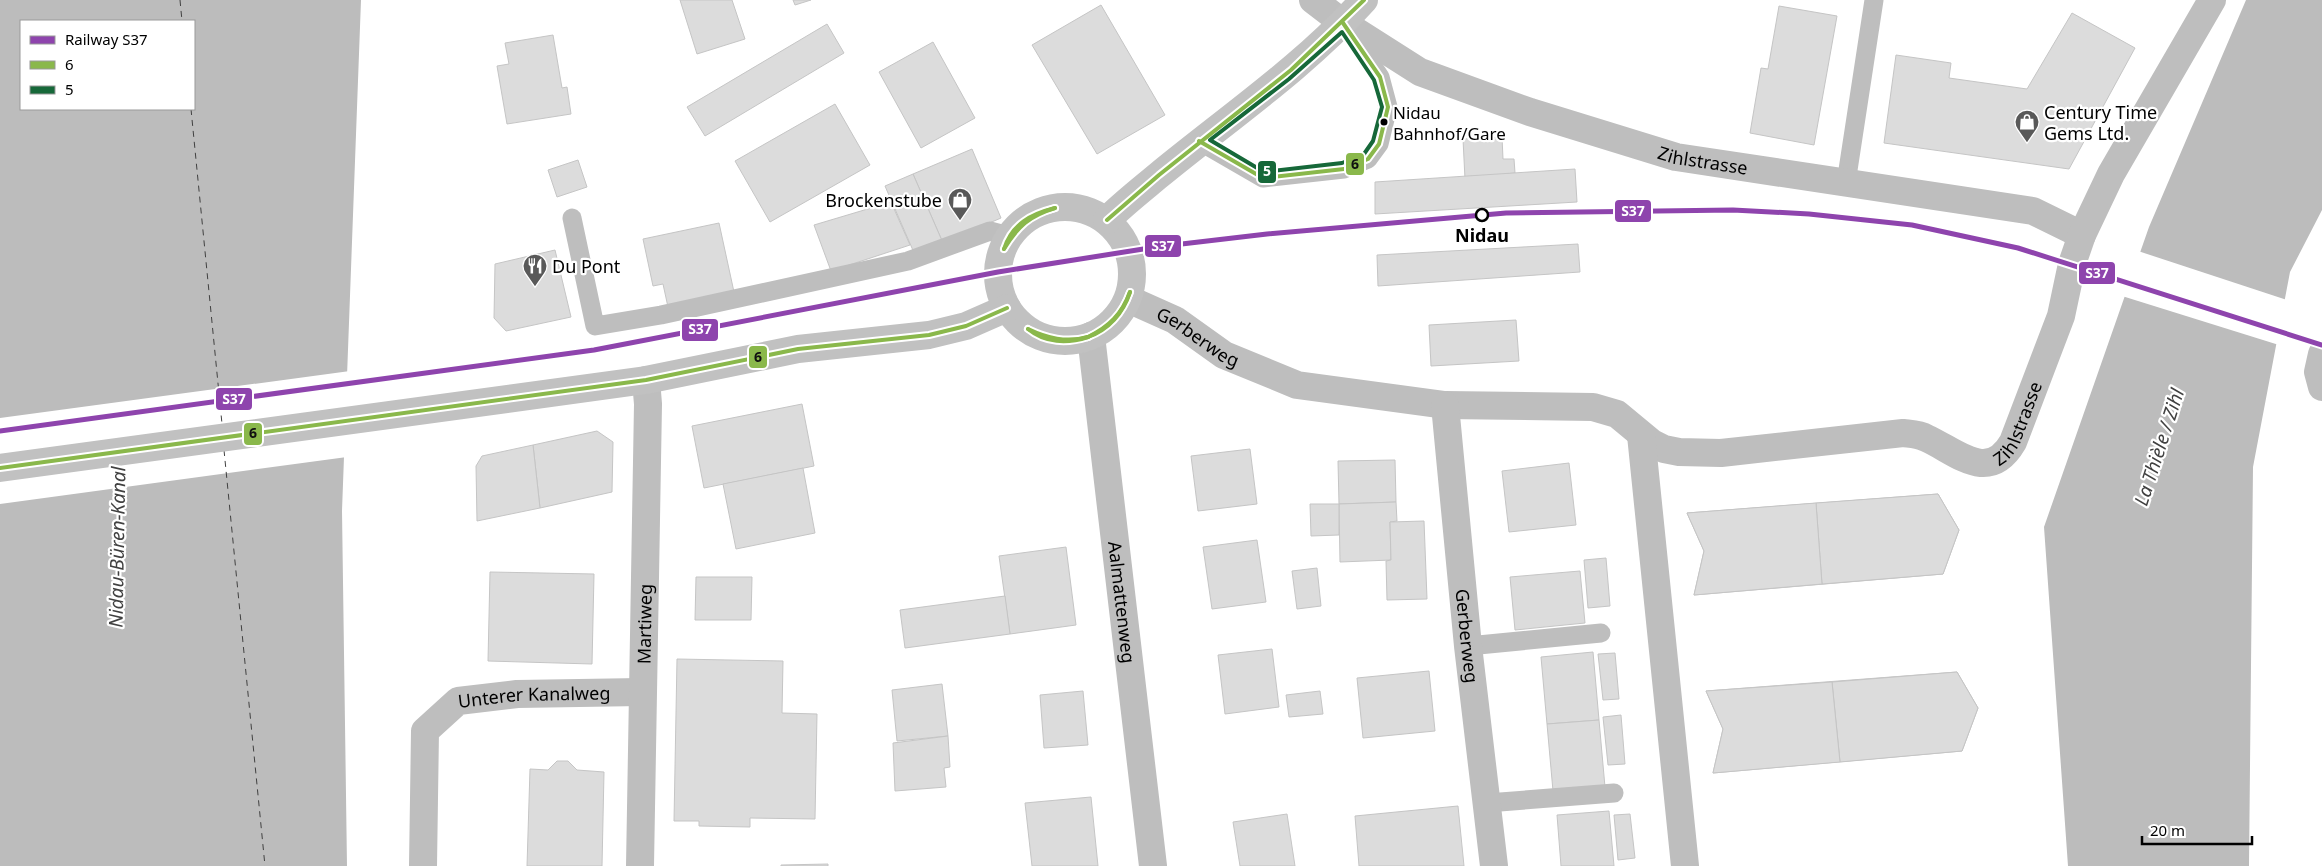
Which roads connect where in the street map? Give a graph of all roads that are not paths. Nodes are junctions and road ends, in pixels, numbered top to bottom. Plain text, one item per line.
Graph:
1 (1313, 0) edge
2 (1364, 0) edge
3 (1874, 0) edge
4 (2212, 0) edge
5 (1343, 24) junction
6 (1199, 141) junction
7 (1846, 183) junction
8 (572, 218) dead end
9 (1107, 220) junction
10 (2082, 235) junction
11 (1009, 236) junction
12 (1128, 299) junction
13 (1008, 308) junction
14 (1091, 336) junction
15 (2322, 354) edge
16 (646, 380) junction
17 (2322, 387) edge
18 (1445, 405) junction
19 (1593, 407) joint
20 (1641, 435) junction
21 (0, 468) edge
22 (1601, 633) dead end
23 (1468, 646) junction
24 (641, 692) junction
25 (1614, 793) dead end
26 (1487, 803) junction
27 (423, 866) edge
28 (640, 866) edge
29 (1153, 866) edge
30 (1494, 866) edge
31 (1685, 866) edge

1 - 5 street, Zihlstrasse
2 - 5 main road
3 - 7 lane
4 - 10 street, Zihlstrasse
5 - 6 main road
5 - 6 lane
5 - 7 street, Zihlstrasse
6 - 9 main road
7 - 10 street, Zihlstrasse
8 - 11 lane
9 - 11 main road
9 - 12 main road
10 - 20 street, Zihlstrasse
11 - 13 main road
12 - 14 main road
12 - 18 street, Gerberweg
13 - 14 main road
13 - 16 main road
14 - 29 street, Aalmattenweg
15 - 17 street
16 - 21 main road
16 - 24 street, Martiweg
18 - 19 street, Gerberweg
18 - 23 street, Gerberweg
19 - 20 street, Zihlstrasse
20 - 31 street
22 - 23 lane
23 - 26 street, Gerberweg
24 - 27 street, Unterer Kanalweg
24 - 28 street, Martiweg
25 - 26 lane
26 - 30 street, Gerberweg

